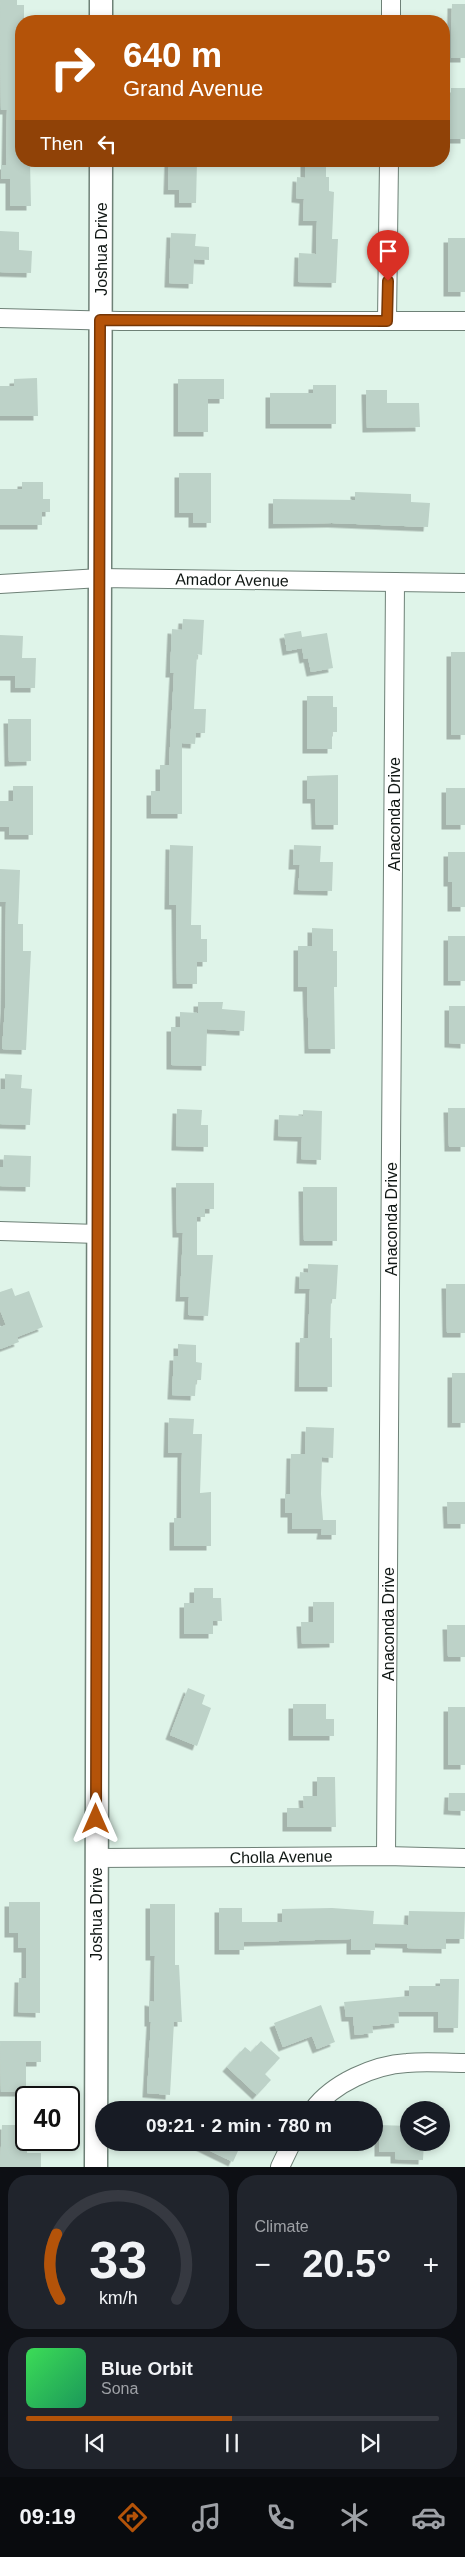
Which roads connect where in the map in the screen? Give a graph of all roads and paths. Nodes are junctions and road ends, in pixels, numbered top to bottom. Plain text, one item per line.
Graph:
1 (101, 0) edge
2 (391, 0) edge
3 (101, 15) edge
4 (390, 15) edge
5 (101, 167) edge
6 (389, 167) edge
7 (0, 318) edge
8 (100, 320) junction
9 (465, 320) edge
10 (387, 321) junction
11 (100, 578) junction
12 (395, 582) junction
13 (465, 583) edge
14 (0, 584) edge
15 (0, 1231) edge
16 (98, 1234) junction
17 (386, 1856) junction
18 (96, 1858) junction
19 (465, 1858) edge
20 (465, 2063) edge
21 (320, 2101) edge
22 (288, 2151) edge
23 (96, 2167) edge
24 (280, 2167) edge

1 - 3 street
2 - 4 street
5 - 8 street, Joshua Drive
6 - 10 street
7 - 8 street
8 - 10 street
8 - 11 street, Joshua Drive
9 - 10 street
11 - 12 street, Amador Avenue
11 - 14 street, Amador Avenue
11 - 16 street, Joshua Drive
12 - 13 street, Amador Avenue
12 - 17 street, Anaconda Drive
15 - 16 street
16 - 18 street, Joshua Drive
17 - 18 street, Cholla Avenue
17 - 19 street, Cholla Avenue
18 - 23 street, Joshua Drive
20 - 21 street
22 - 24 street

